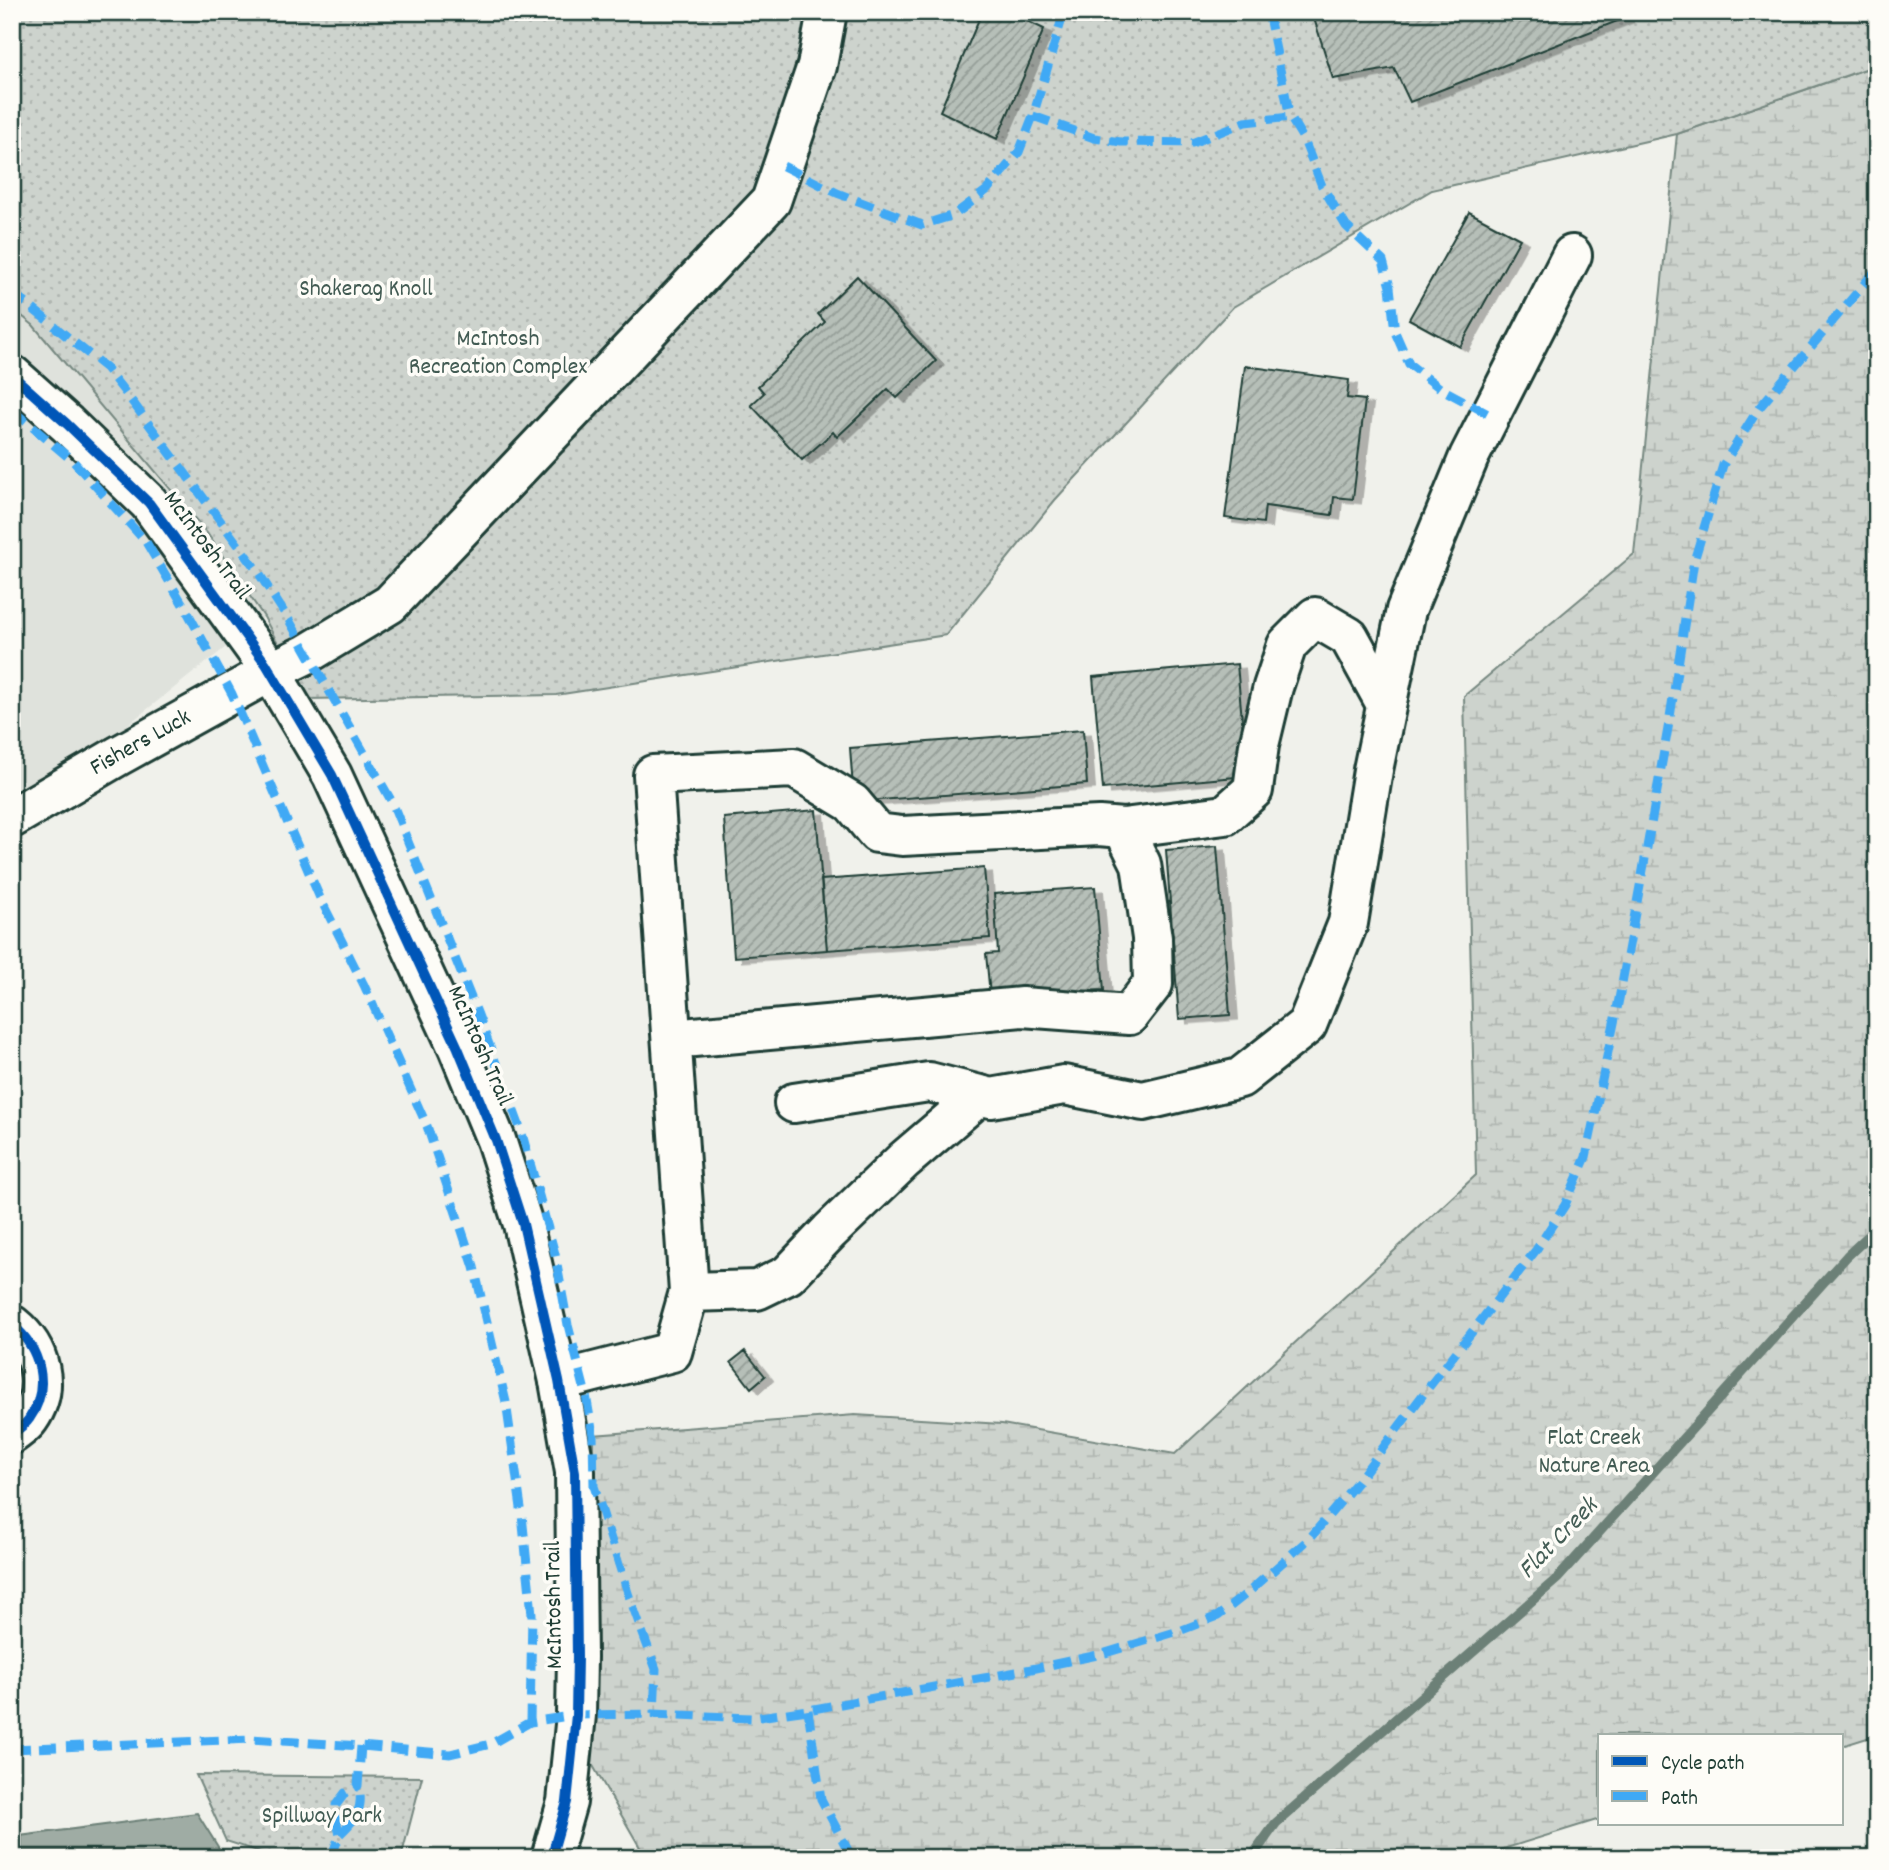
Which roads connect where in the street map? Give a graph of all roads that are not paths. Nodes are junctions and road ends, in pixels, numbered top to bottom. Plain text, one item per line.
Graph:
1 (827, 12) edge
2 (1572, 255) dead end
3 (12, 375) edge
4 (270, 672) junction
5 (1386, 704) junction
6 (12, 818) edge
7 (1123, 828) junction
8 (671, 1039) junction
9 (980, 1095) junction
10 (794, 1103) dead end
11 (690, 1292) junction
12 (12, 1325) edge
13 (559, 1381) junction
14 (12, 1434) edge
15 (551, 1858) edge

1 - 4 street, Fishers Luck
2 - 5 street
3 - 4 street, McIntosh Trail
4 - 6 street, Fishers Luck
4 - 13 street, McIntosh Trail
5 - 7 street
5 - 9 street
7 - 8 street
7 - 8 street
8 - 11 street
9 - 10 street
9 - 11 street
11 - 13 street
12 - 14 street
13 - 15 street, McIntosh Trail

